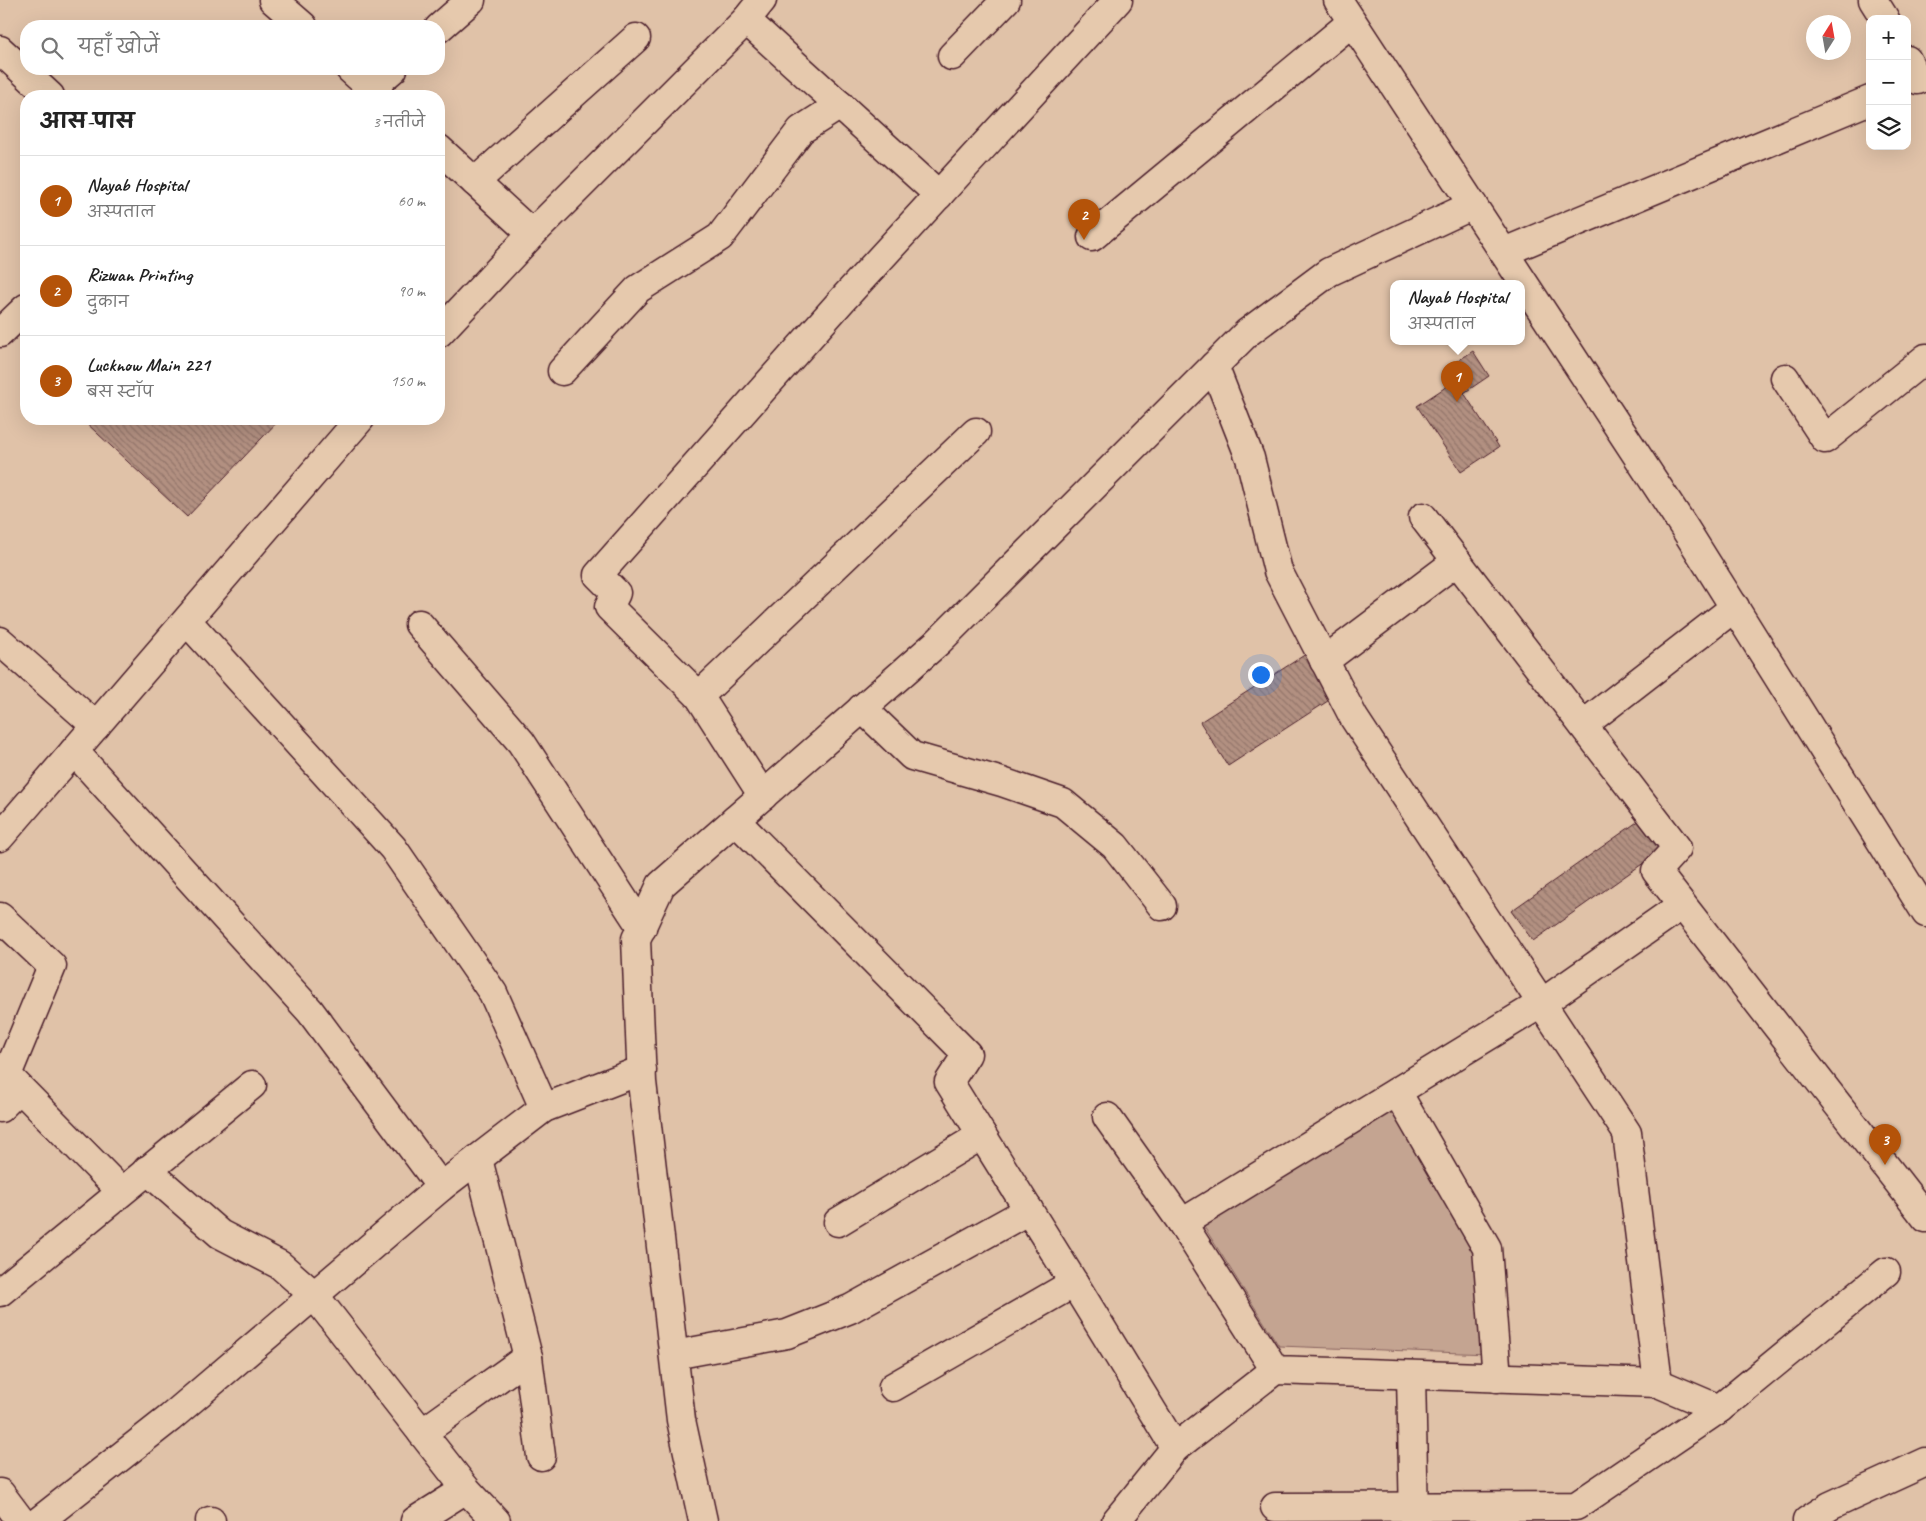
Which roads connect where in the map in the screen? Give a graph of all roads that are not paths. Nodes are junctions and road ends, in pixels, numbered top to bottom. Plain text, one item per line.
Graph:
1 (274, 0) edge
2 (471, 0) edge
3 (1006, 0) edge
4 (1118, 0) edge
5 (1873, 0) edge
6 (754, 10) edge
7 (1345, 11) edge
8 (1882, 15) edge
9 (296, 20) edge
10 (445, 23) edge
11 (636, 38) dead end
12 (0, 50) edge
13 (952, 56) dead end
14 (20, 68) edge
15 (27, 75) edge
16 (357, 75) edge
17 (389, 75) edge
18 (43, 90) edge
19 (374, 90) edge
20 (377, 90) edge
21 (1866, 102) edge
22 (840, 105) junction
23 (445, 154) edge
24 (475, 182) junction
25 (939, 195) junction
26 (1473, 205) junction
27 (532, 234) junction
28 (1092, 237) dead end
29 (1504, 252) junction
30 (1522, 280) edge
31 (1525, 284) edge
32 (20, 314) edge
33 (445, 327) edge
34 (0, 333) edge
35 (1926, 358) edge
36 (1214, 366) junction
37 (562, 371) dead end
38 (1785, 378) dead end
39 (355, 425) edge
40 (976, 432) dead end
41 (1423, 517) dead end
42 (1457, 561) junction
43 (1735, 607) junction
44 (187, 621) junction
45 (419, 624) dead end
46 (0, 641) edge
47 (1324, 661) junction
48 (699, 696) junction
49 (862, 708) junction
50 (1583, 725) junction
51 (96, 726) junction
52 (74, 751) junction
53 (763, 796) junction
54 (735, 820) junction
55 (0, 838) edge
56 (1682, 905) junction
57 (1162, 906) dead end
58 (1926, 913) edge
59 (0, 918) edge
60 (642, 928) junction
61 (1542, 1003) junction
62 (642, 1070) junction
63 (252, 1085) dead end
64 (1397, 1092) junction
65 (9, 1098) edge
66 (544, 1108) junction
67 (1107, 1116) dead end
68 (982, 1135) junction
69 (478, 1159) junction
70 (147, 1170) junction
71 (441, 1187) junction
72 (121, 1191) junction
73 (1029, 1210) junction
74 (1926, 1218) edge
75 (838, 1222) dead end
76 (1182, 1223) junction
77 (1886, 1272) dead end
78 (1074, 1283) junction
79 (0, 1292) edge
80 (314, 1295) junction
81 (674, 1355) junction
82 (528, 1357) junction
83 (1275, 1370) junction
84 (1411, 1375) junction
85 (1497, 1378) junction
86 (1658, 1383) junction
87 (893, 1387) dead end
88 (1719, 1409) junction
89 (422, 1433) junction
90 (1174, 1448) junction
91 (541, 1456) dead end
92 (1926, 1462) edge
93 (466, 1489) junction
94 (0, 1493) edge
95 (1275, 1507) dead end
96 (1414, 1514) edge
97 (21, 1521) edge
98 (39, 1521) edge
99 (415, 1521) edge
100 (496, 1521) edge
101 (703, 1521) edge
102 (1116, 1521) edge
103 (1807, 1521) edge

1 - 9 street
2 - 10 street
3 - 13 street
4 - 25 street
5 - 8 street
6 - 22 street
6 - 27 street
7 - 26 street
7 - 28 street
11 - 24 street
12 - 14 street
15 - 18 street
16 - 19 street
17 - 20 street
21 - 29 street
22 - 25 street
22 - 37 street
23 - 24 street
24 - 27 street
25 - 48 street
26 - 29 street
26 - 36 street
27 - 33 street
29 - 30 street
31 - 43 street
32 - 34 street
35 - 38 street
36 - 47 street
36 - 49 street
39 - 44 street
40 - 48 street
41 - 42 street
42 - 47 street
42 - 50 street
43 - 50 street
43 - 58 street
44 - 51 street
44 - 66 street
45 - 60 street
46 - 51 street
47 - 61 street
48 - 53 street
49 - 53 street
49 - 57 street
50 - 56 street
51 - 52 street
52 - 55 street
52 - 71 street
53 - 54 street
54 - 60 street
54 - 68 street
56 - 61 street
56 - 74 street
59 - 65 street
60 - 62 street
61 - 64 street
61 - 86 street
62 - 66 street
62 - 81 street
63 - 70 street
64 - 76 street
64 - 85 street
65 - 72 street
66 - 69 street
67 - 76 street
68 - 73 street
68 - 75 street
69 - 71 street
69 - 82 street
70 - 72 street
70 - 80 street
71 - 80 street
72 - 79 street
73 - 78 street
73 - 81 street
76 - 83 street
77 - 88 street
78 - 87 street
78 - 90 street
80 - 89 street
80 - 98 street
81 - 101 street
82 - 89 street
82 - 91 street
83 - 84 street
83 - 90 street
84 - 85 street
84 - 96 street
85 - 86 street
86 - 88 street
88 - 96 street
89 - 93 street
90 - 102 street
92 - 103 street
93 - 99 street
93 - 100 street
94 - 97 street
95 - 96 street

